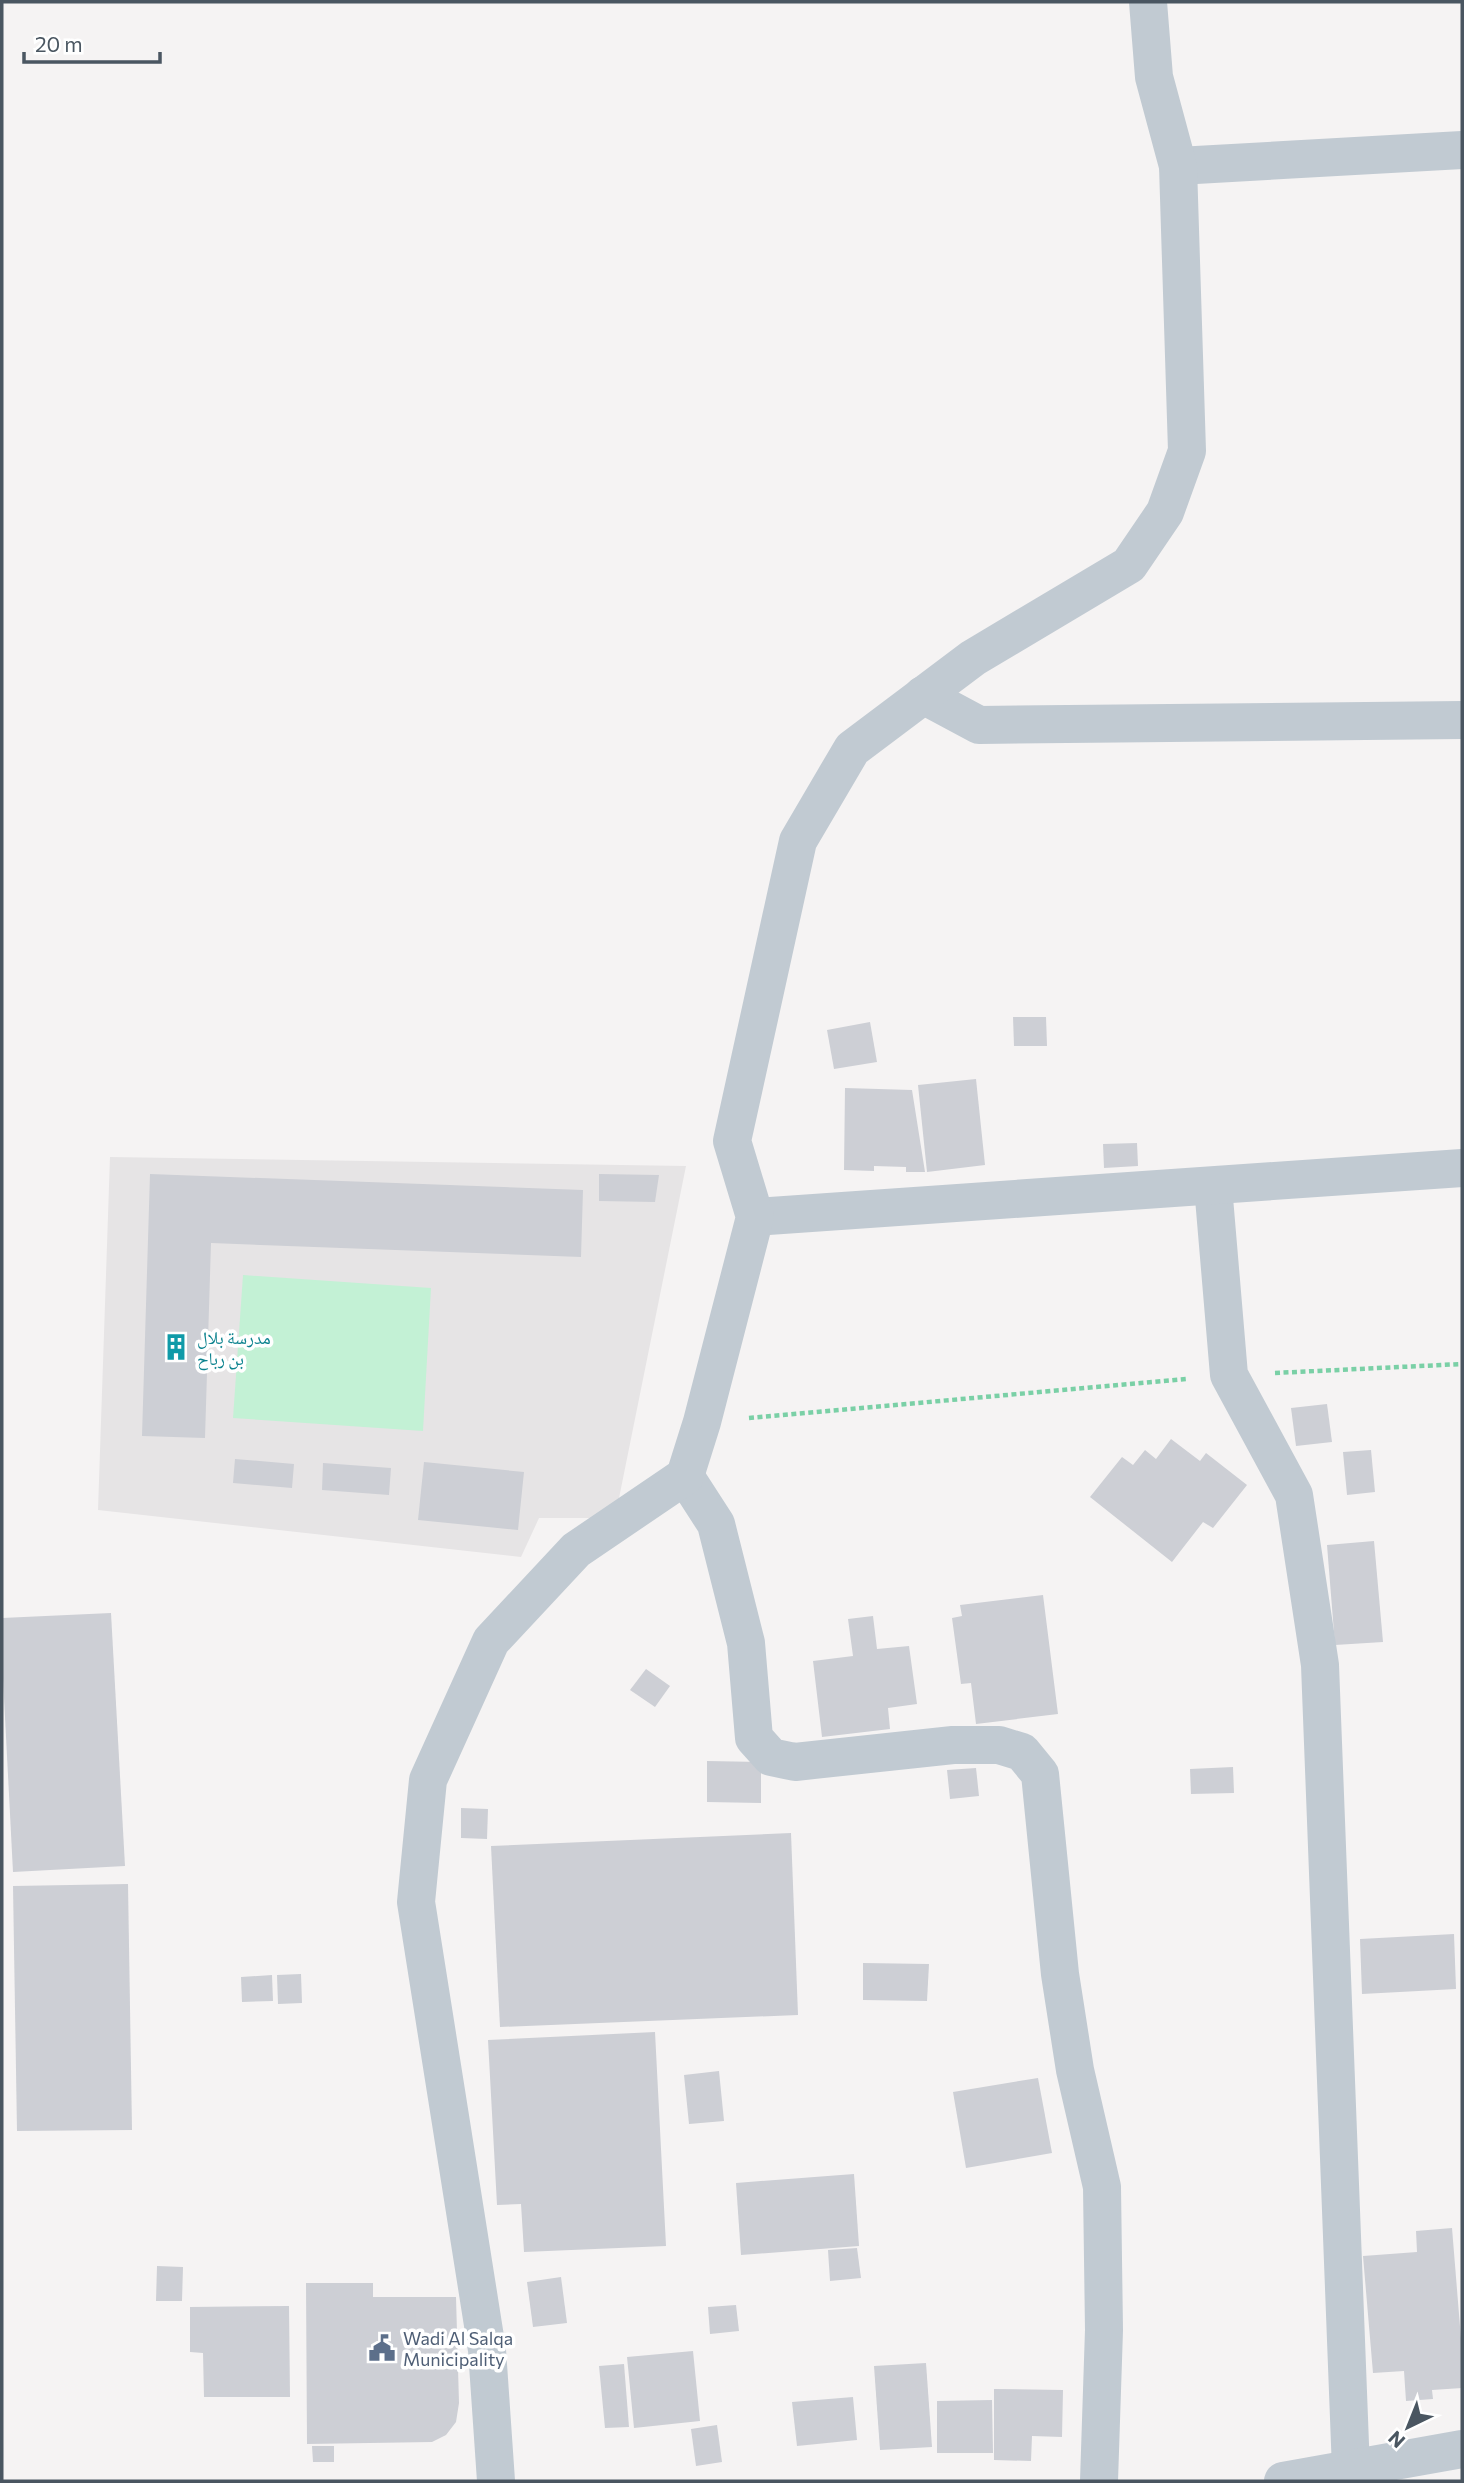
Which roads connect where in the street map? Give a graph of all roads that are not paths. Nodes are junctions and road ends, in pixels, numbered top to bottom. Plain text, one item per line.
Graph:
1 (1148, 2) edge
2 (1462, 150) edge
3 (1178, 166) junction
4 (923, 695) junction
5 (1462, 720) edge
6 (1462, 1168) edge
7 (1213, 1186) junction
8 (755, 1217) junction
9 (685, 1476) junction
10 (1462, 2449) edge
11 (1351, 2470) junction
12 (496, 2481) edge
13 (1099, 2481) edge
14 (1283, 2481) edge

1 - 3 street
2 - 3 street
3 - 4 street
4 - 5 street
4 - 8 street
6 - 7 street
7 - 8 street
7 - 11 street
8 - 9 street
9 - 12 street
9 - 13 street
10 - 11 street
11 - 14 street

